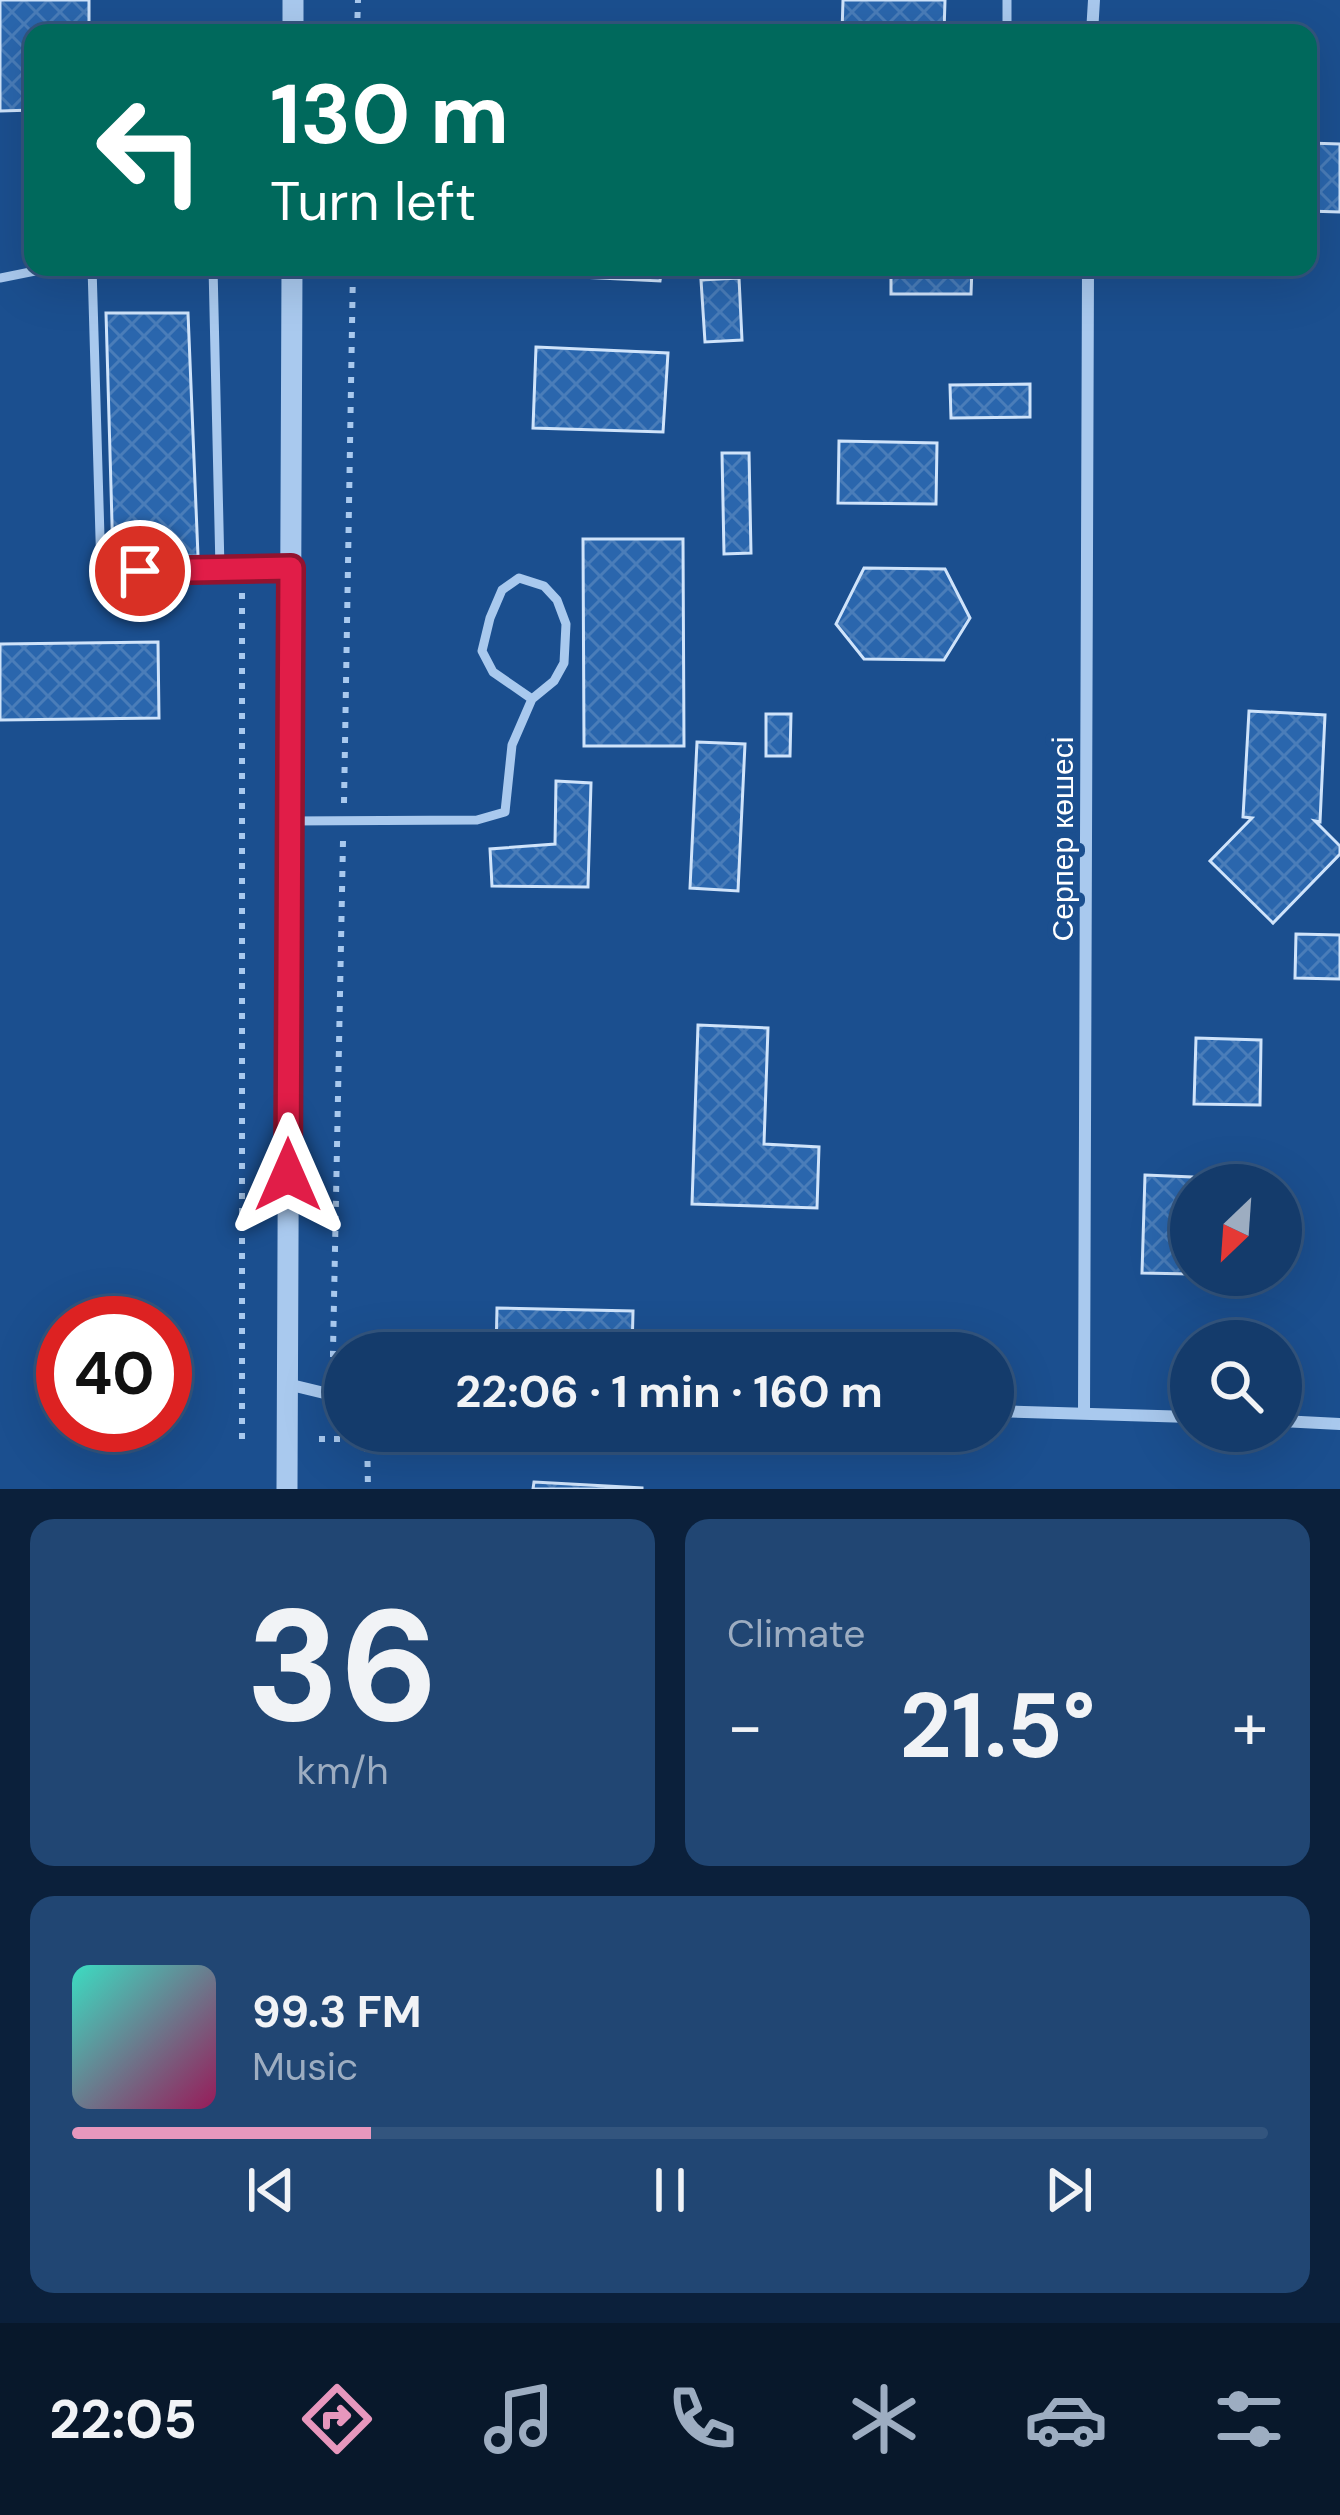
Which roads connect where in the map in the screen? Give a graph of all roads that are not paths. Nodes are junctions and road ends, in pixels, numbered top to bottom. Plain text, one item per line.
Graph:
1 (92, 276) edge
2 (213, 276) edge
3 (292, 276) edge
4 (1088, 276) edge
5 (291, 568) junction
6 (220, 569) junction
7 (532, 699) junction
8 (289, 821) junction
9 (287, 1384) junction
10 (324, 1394) edge
11 (1014, 1411) edge
12 (1084, 1412) junction
13 (1170, 1416) edge
14 (1302, 1422) edge
15 (1340, 1424) edge
16 (287, 1489) edge

1 - 6 lane
2 - 6 lane
3 - 5 street
4 - 12 street, Серпер көшесі
5 - 6 lane
5 - 8 street
7 - 7 lane
7 - 8 lane
8 - 9 street
9 - 10 street
9 - 16 street
11 - 12 street
12 - 13 street
14 - 15 street

